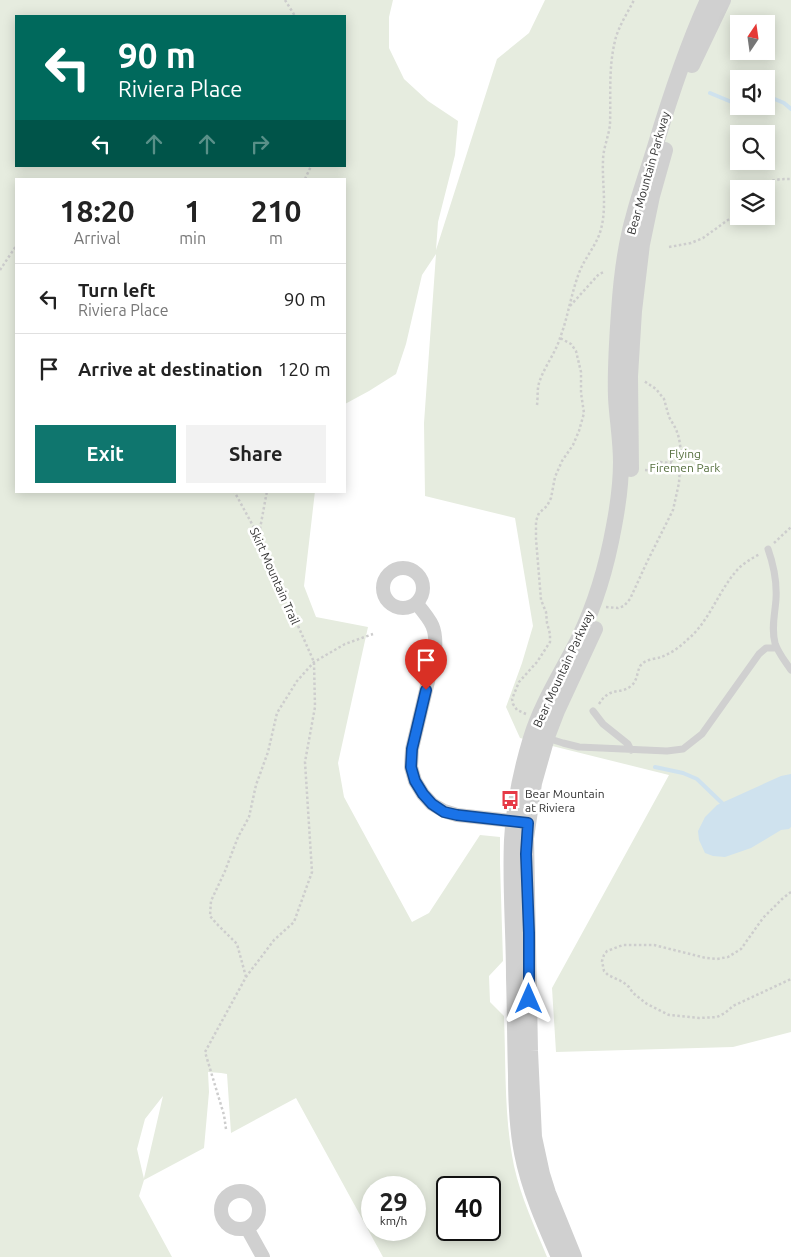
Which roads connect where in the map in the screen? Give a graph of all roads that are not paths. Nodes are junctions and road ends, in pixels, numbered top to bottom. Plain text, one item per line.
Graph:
1 (708, 0) edge
2 (724, 0) edge
3 (768, 549) road end
4 (418, 604) dead end
5 (776, 648) junction
6 (791, 670) edge
7 (593, 711) road end
8 (547, 738) junction
9 (630, 750) junction
10 (521, 822) junction
11 (247, 1228) dead end
12 (263, 1257) edge
13 (559, 1257) edge
14 (574, 1257) edge

1 - 10 street, Bear Mountain Parkway
2 - 8 street, Bear Mountain Parkway
3 - 5 lane
4 - 10 street
5 - 6 lane
5 - 9 lane
7 - 9 lane
8 - 9 lane
8 - 10 street, Bear Mountain Parkway
10 - 13 street, Bear Mountain Parkway
10 - 14 street, Bear Mountain Parkway
11 - 12 street

